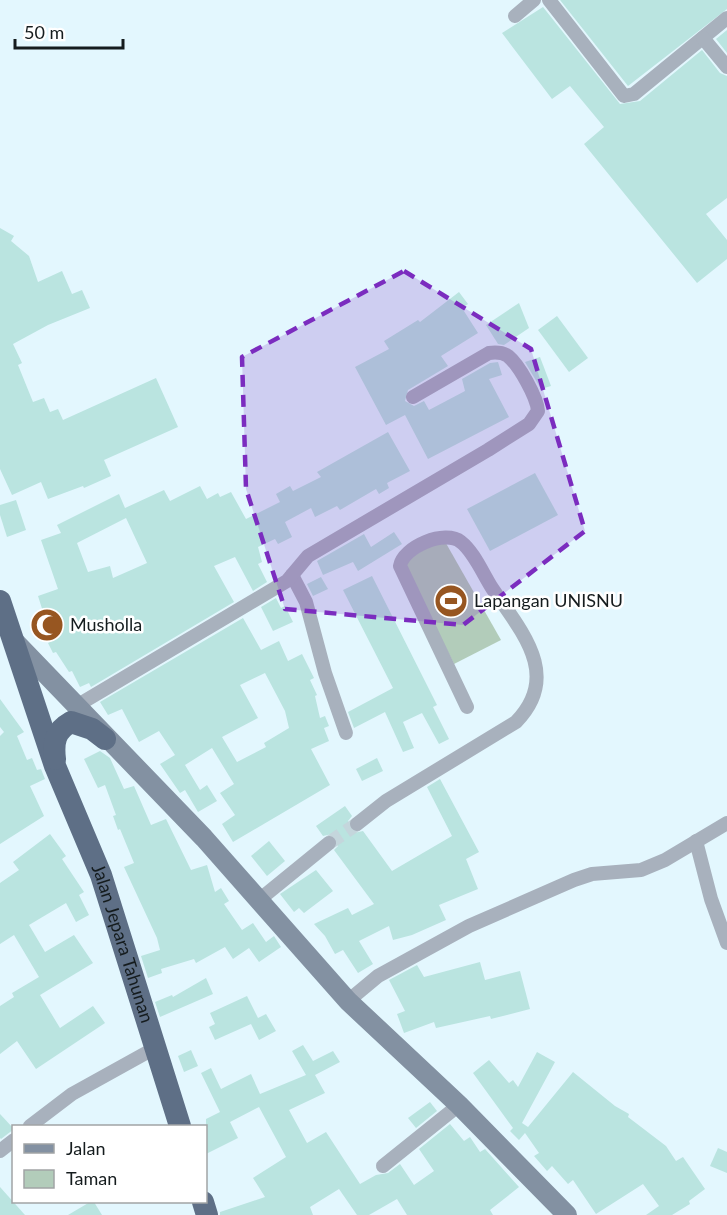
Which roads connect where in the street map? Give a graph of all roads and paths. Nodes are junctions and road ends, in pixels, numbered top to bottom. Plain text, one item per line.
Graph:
1 (534, 0) edge
2 (549, 0) edge
3 (515, 16) dead end
4 (727, 18) edge
5 (703, 38) junction
6 (727, 67) edge
7 (414, 397) dead end
8 (292, 575) junction
9 (0, 601) edge
10 (15, 644) junction
11 (78, 705) junction
12 (467, 707) dead end
13 (346, 734) dead end
14 (105, 739) junction
15 (55, 766) junction
16 (727, 823) edge
17 (357, 824) tunnel mouth
18 (696, 842) junction
19 (328, 843) tunnel mouth
20 (258, 900) junction
21 (727, 943) edge
22 (348, 1001) junction
23 (155, 1048) junction
24 (459, 1104) junction
25 (31, 1125) edge
26 (180, 1125) edge
27 (383, 1166) dead end
28 (565, 1214) edge

1 - 3 street
2 - 5 street
4 - 5 street
5 - 6 street
7 - 8 street
8 - 11 street
8 - 13 street
9 - 10 highway, Jalan Jepara Tahunan
10 - 11 main road
10 - 15 highway, Jalan Jepara Tahunan
11 - 14 main road
12 - 17 street
14 - 15 highway
14 - 20 main road
15 - 23 highway, Jalan Jepara Tahunan
16 - 18 street
18 - 21 street
18 - 22 street
19 - 20 street
20 - 22 main road
22 - 24 main road
23 - 25 street
23 - 26 highway, Jalan Jepara Tahunan
24 - 27 street
24 - 28 main road

